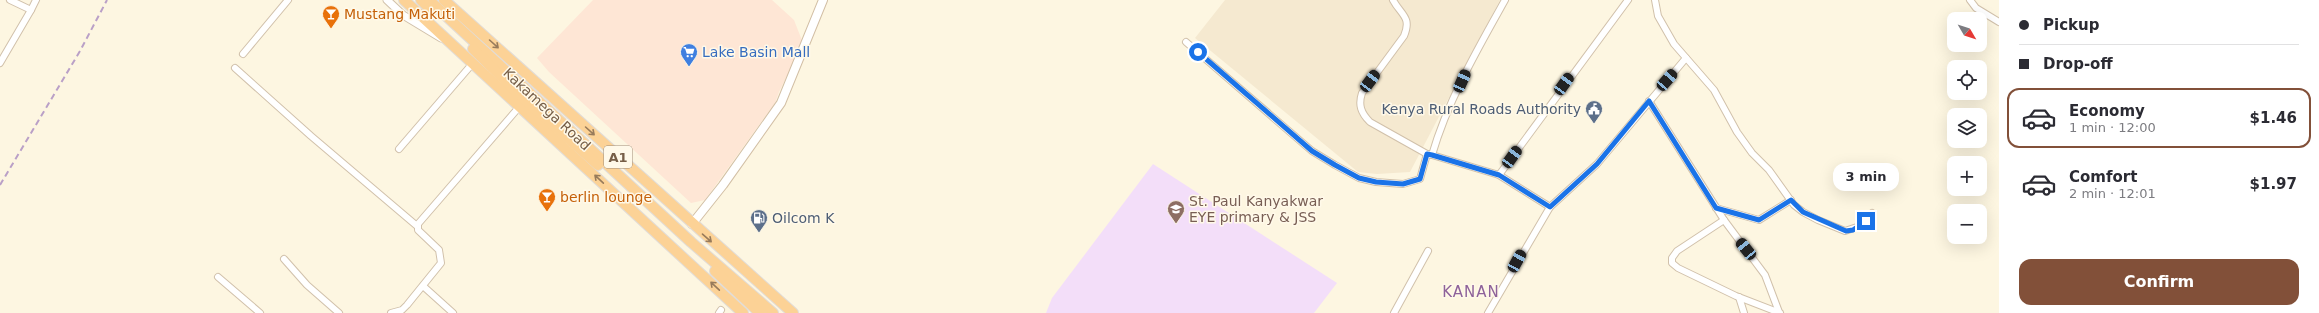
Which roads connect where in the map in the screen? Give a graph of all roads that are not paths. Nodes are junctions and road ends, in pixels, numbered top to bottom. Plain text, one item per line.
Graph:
1 (10, 0) edge
2 (36, 0) edge
3 (288, 0) edge
4 (387, 0) edge
5 (404, 0) edge
6 (420, 0) edge
7 (429, 0) edge
8 (444, 0) edge
9 (452, 0) edge
10 (823, 0) edge
11 (1393, 0) edge
12 (1505, 0) edge
13 (1628, 0) edge
14 (1655, 0) edge
15 (1970, 0) edge
16 (31, 10) junction
17 (1999, 22) edge
18 (474, 27) junction
19 (1186, 42) dead end
20 (456, 48) junction
21 (3, 53) edge
22 (243, 54) dead end
23 (1686, 58) junction
24 (0, 63) edge
25 (473, 63) junction
26 (235, 68) dead end
27 (1649, 101) junction
28 (520, 106) junction
29 (399, 149) dead end
30 (1430, 155) junction
31 (1499, 175) junction
32 (1791, 200) junction
33 (1550, 207) junction
34 (1716, 208) junction
35 (1872, 213) dead end
36 (1724, 220) junction
37 (692, 224) junction
38 (417, 226) junction
39 (1428, 251) dead end
40 (284, 259) dead end
41 (218, 277) dead end
42 (423, 286) junction
43 (1739, 297) junction
44 (402, 311) edge
45 (260, 313) edge
46 (339, 313) edge
47 (391, 313) edge
48 (453, 313) edge
49 (743, 313) edge
50 (760, 313) edge
51 (773, 313) edge
52 (793, 313) edge
53 (1394, 313) edge
54 (1488, 313) edge
55 (1744, 313) edge
56 (1780, 313) edge

1 - 16 street
2 - 16 street
3 - 22 street
4 - 20 street
5 - 20 highway, A1
6 - 50 highway, Kakamega Road / A1
7 - 51 highway, Kakamega Road / A1
8 - 18 highway, A1
9 - 18 street
10 - 37 main road
11 - 30 street
12 - 30 street
13 - 31 street
14 - 23 street
15 - 17 street
16 - 21 street
18 -> 37 highway, A1
19 - 30 street
20 - 25 highway, A1
21 - 24 street
23 - 27 street
23 - 32 street
25 - 28 highway, A1
25 - 29 street
26 - 38 street
27 - 33 street
27 - 34 street
28 - 38 street
49 -> 28 highway, A1
30 - 31 street
31 - 33 street
32 - 34 street
32 - 35 street
33 - 54 street
34 - 36 street
36 - 43 street
36 - 56 street
37 -> 52 highway, A1
38 - 42 street
39 - 53 street
40 - 46 street
41 - 45 street
42 - 44 street
42 - 48 street
43 - 55 street
43 - 56 street
44 - 47 street

